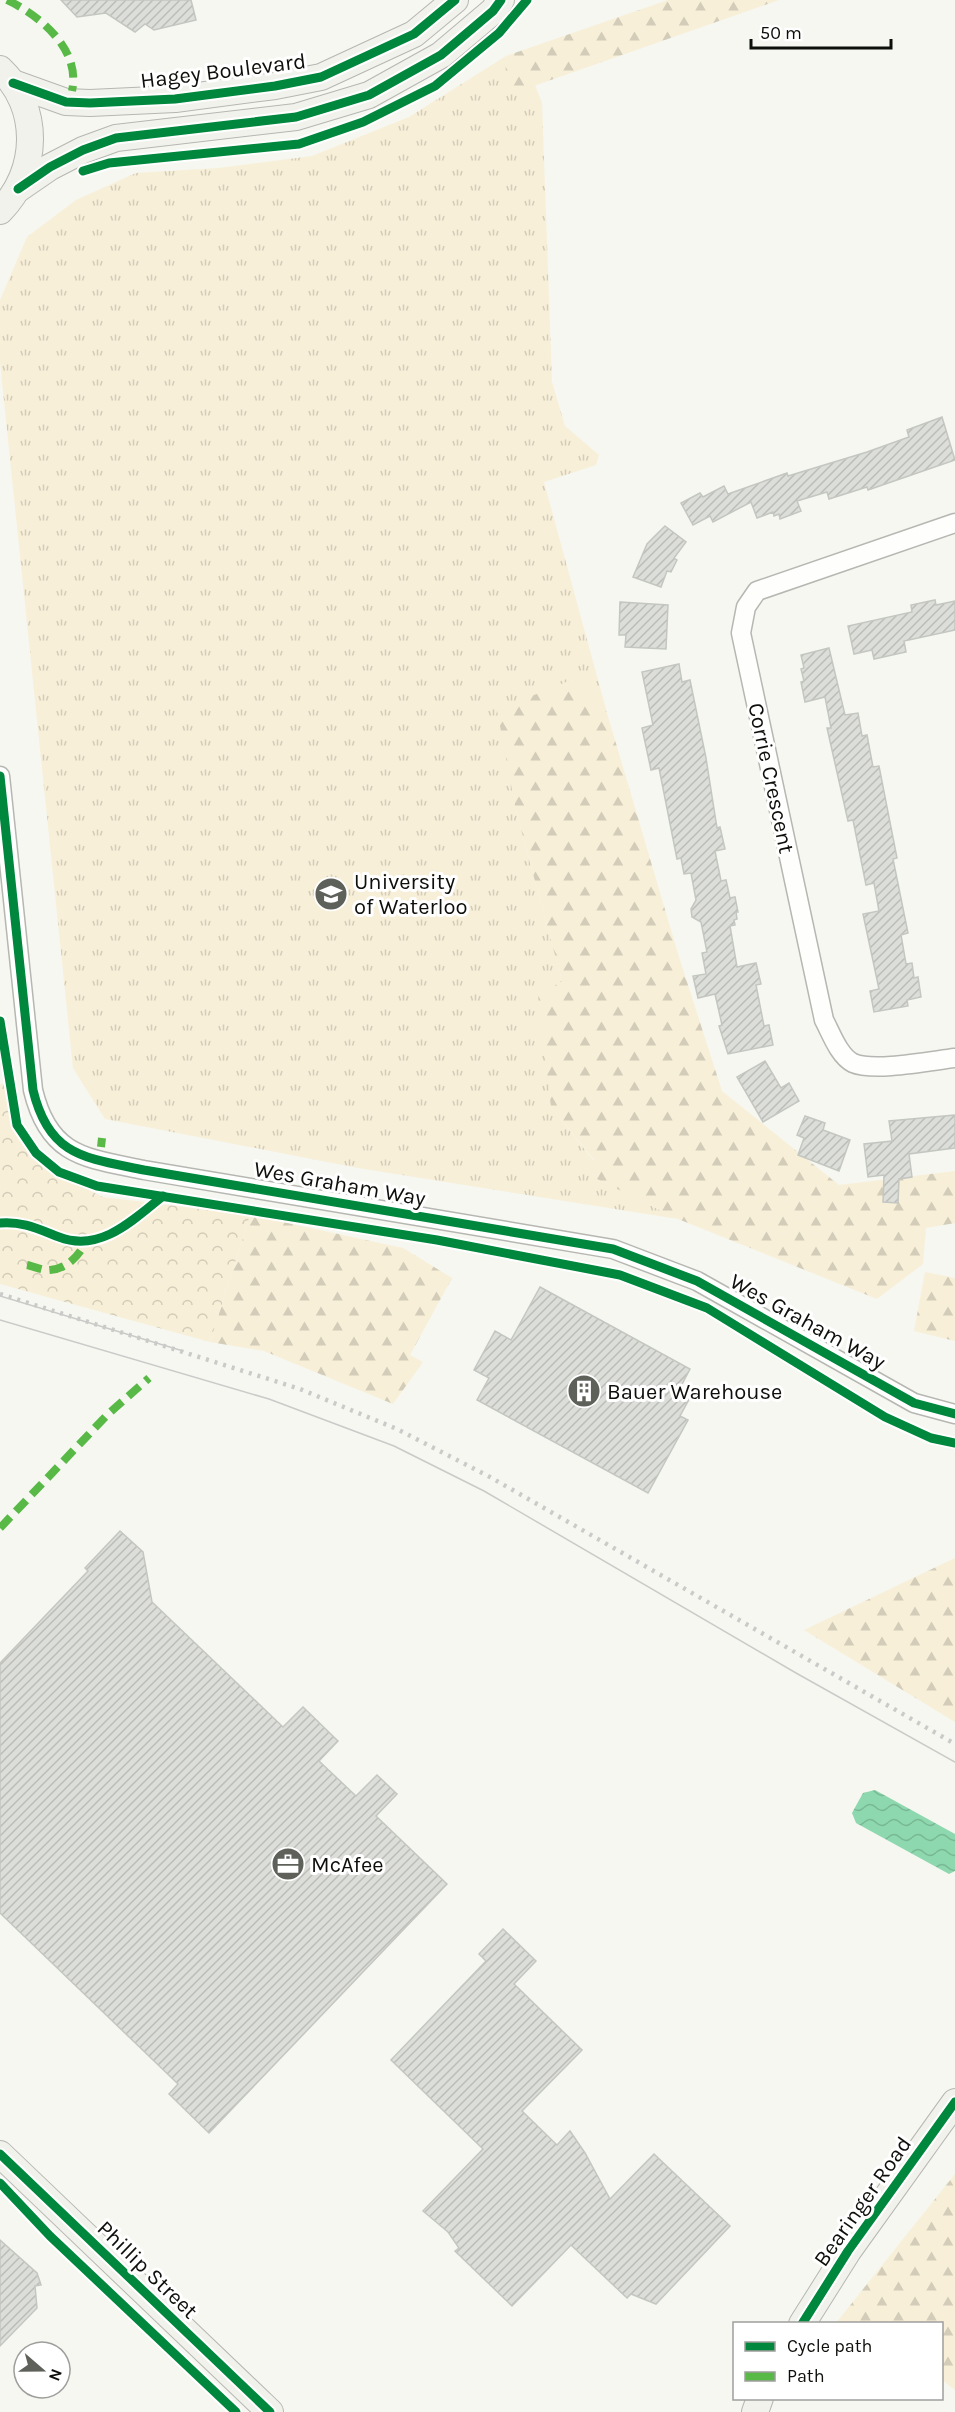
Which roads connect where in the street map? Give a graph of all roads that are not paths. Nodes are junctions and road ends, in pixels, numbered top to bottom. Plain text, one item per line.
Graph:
1 (455, 0) edge
2 (501, 0) edge
3 (6, 76) edge
4 (18, 189) junction
5 (0, 211) edge
6 (955, 523) edge
7 (0, 776) edge
8 (955, 1058) edge
9 (955, 1414) edge
10 (955, 2102) edge
11 (0, 2154) edge
12 (803, 2322) edge
13 (270, 2412) edge

1 - 3 street, Hagey Boulevard
2 - 4 street
3 - 4 street
4 - 5 street
6 - 8 street, Corrie Crescent
7 - 9 street, Wes Graham Way
10 - 12 street, Bearinger Road
11 - 13 street, Phillip Street

